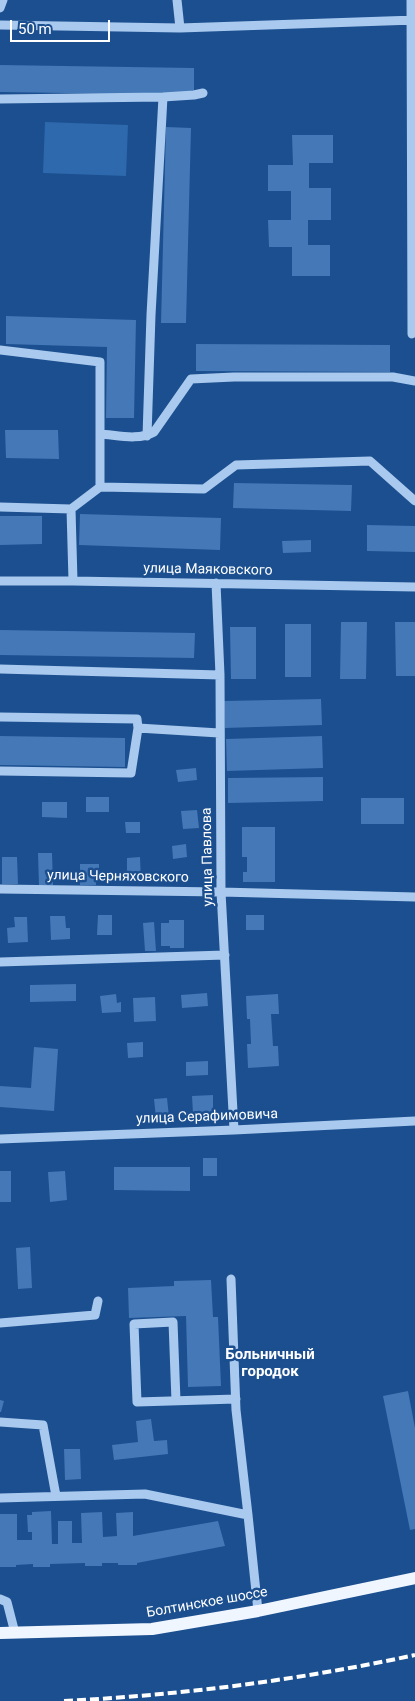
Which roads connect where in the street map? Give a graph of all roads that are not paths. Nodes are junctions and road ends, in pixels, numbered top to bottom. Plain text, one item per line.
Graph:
1 (3, 0) edge
2 (178, 0) edge
3 (411, 0) edge
4 (0, 8) edge
5 (413, 20) edge
6 (0, 25) edge
7 (180, 28) junction
8 (203, 93) dead end
9 (163, 97) junction
10 (0, 99) edge
11 (413, 104) edge
12 (412, 334) dead end
13 (0, 350) edge
14 (415, 381) edge
15 (100, 434) junction
16 (147, 436) junction
17 (100, 487) junction
18 (415, 501) edge
19 (0, 507) edge
20 (71, 509) junction
21 (0, 581) edge
22 (73, 581) junction
23 (216, 583) junction
24 (415, 587) edge
25 (0, 670) edge
26 (220, 675) junction
27 (0, 717) edge
28 (138, 728) junction
29 (219, 733) junction
30 (0, 771) edge
31 (0, 889) edge
32 (222, 892) junction
33 (415, 898) edge
34 (225, 955) junction
35 (0, 962) edge
36 (415, 1121) edge
37 (234, 1130) junction
38 (0, 1139) edge
39 (231, 1278) dead end
40 (98, 1301) dead end
41 (0, 1323) edge
42 (236, 1399) junction
43 (176, 1401) junction
44 (0, 1422) edge
45 (56, 1496) junction
46 (0, 1498) edge
47 (248, 1515) junction
48 (415, 1578) edge
49 (2, 1601) edge
50 (258, 1611) junction
51 (0, 1633) edge
52 (15, 1633) junction

1 - 4 street
2 - 7 street
3 - 5 street
5 - 7 street
5 - 11 street
6 - 7 street
8 - 9 street
9 - 10 street
9 - 16 street
11 - 12 street
13 - 15 street
14 - 16 street
15 - 16 street
15 - 17 street
17 - 18 street
17 - 20 street
19 - 20 street
20 - 22 street
21 - 22 street, улица Маяковского
22 - 23 street, улица Маяковского
23 - 24 street, улица Маяковского
23 - 26 street, улица Павлова
25 - 26 street
26 - 29 street, улица Павлова
27 - 28 street
28 - 29 street
28 - 30 street
29 - 32 street, улица Павлова
31 - 32 street, улица Черняховского
32 - 33 street, улица Черняховского
32 - 34 street, улица Павлова
34 - 35 street
34 - 37 street, улица Павлова
36 - 37 street, улица Серафимовича
37 - 38 street, улица Серафимовича
39 - 42 street
40 - 41 street
42 - 43 street
42 - 47 street
43 - 43 street
44 - 45 street
45 - 46 street
45 - 47 street
47 - 50 street
48 - 50 main road, Болтинское шоссе
49 - 52 street
50 - 52 main road, Болтинское шоссе
51 - 52 main road, Болтинское шоссе

